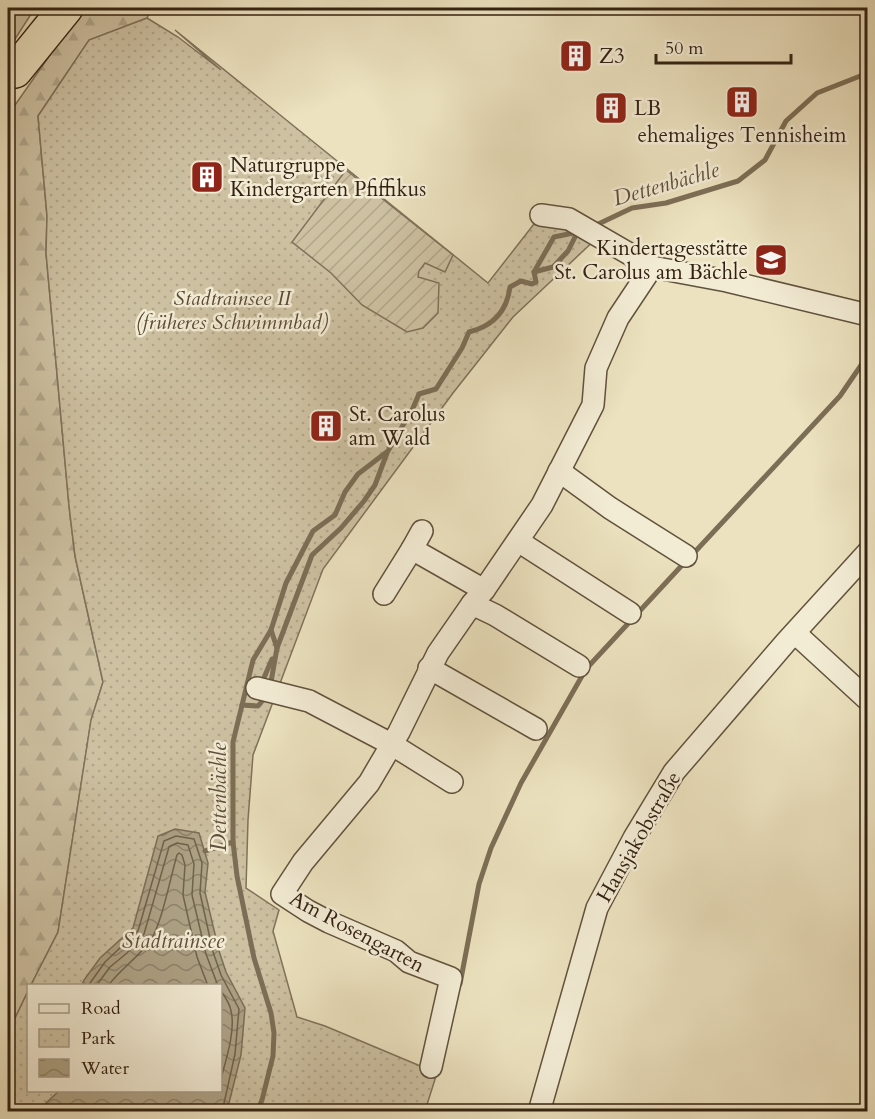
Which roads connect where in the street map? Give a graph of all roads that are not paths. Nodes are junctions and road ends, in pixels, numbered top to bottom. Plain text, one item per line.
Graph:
1 (66, 8) edge
2 (15, 71) dead end
3 (542, 215) dead end
4 (652, 267) junction
5 (858, 312) edge
6 (559, 471) junction
7 (518, 541) junction
8 (867, 552) edge
9 (686, 556) dead end
10 (384, 594) dead end
11 (478, 597) junction
12 (630, 613) dead end
13 (795, 633) junction
14 (579, 666) dead end
15 (429, 668) junction
16 (256, 688) dead end
17 (867, 700) edge
18 (536, 729) dead end
19 (391, 744) junction
20 (452, 782) dead end
21 (431, 1067) dead end
22 (539, 1112) edge

1 - 2 highway
3 - 4 street
4 - 5 street
4 - 6 street, Am Rosengarten
6 - 7 street, Am Rosengarten
6 - 9 street
7 - 11 street, Am Rosengarten
7 - 12 street
8 - 13 street, Hansjakobstraße
10 - 11 street
11 - 14 street
11 - 15 street, Am Rosengarten
13 - 17 street
13 - 22 street, Hansjakobstraße
15 - 18 street
15 - 19 street, Am Rosengarten
16 - 19 street
19 - 20 street
19 - 21 street, Am Rosengarten

